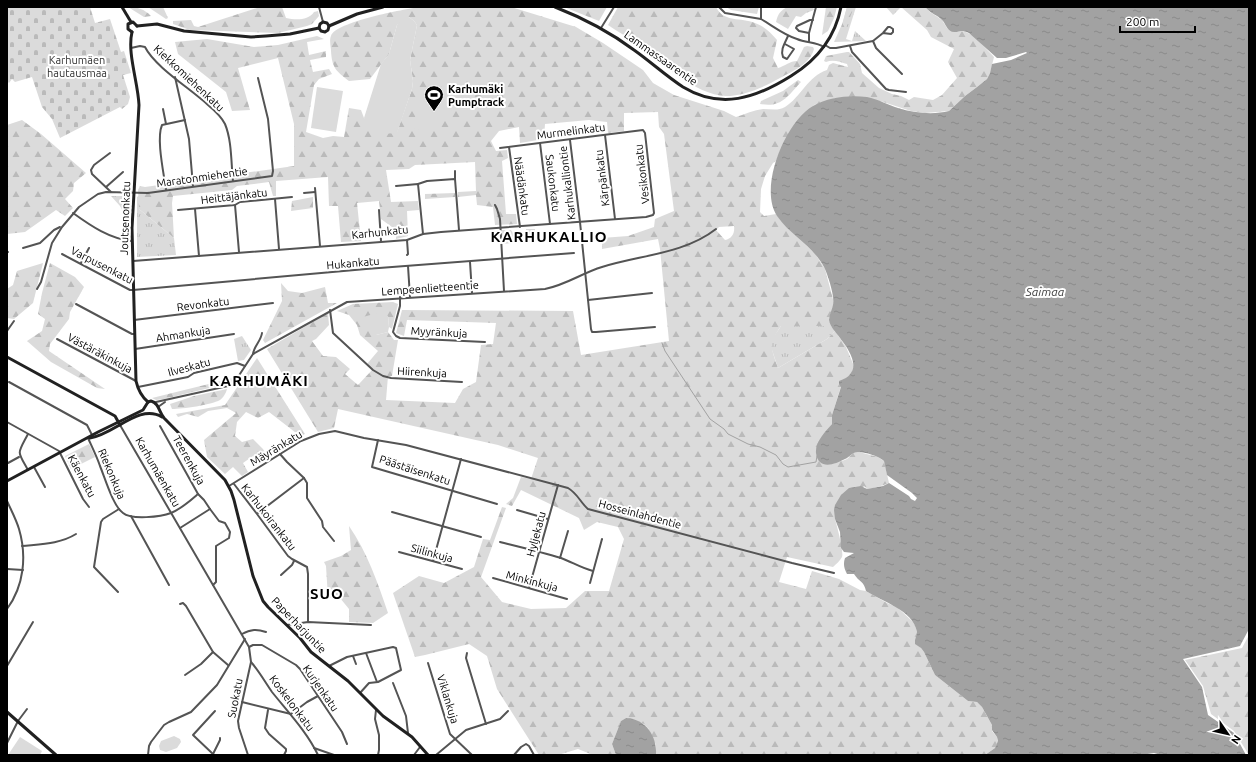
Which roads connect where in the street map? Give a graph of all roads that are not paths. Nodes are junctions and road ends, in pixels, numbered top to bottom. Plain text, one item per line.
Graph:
1 (122, 7) edge
2 (319, 7) edge
3 (384, 7) edge
4 (555, 7) edge
5 (614, 7) edge
6 (719, 7) edge
7 (761, 7) edge
8 (816, 7) edge
9 (841, 7) edge
10 (761, 19) junction
11 (813, 20) junction
12 (131, 22) junction
13 (323, 22) junction
14 (137, 26) junction
15 (329, 26) junction
16 (319, 28) junction
17 (601, 28) junction
18 (132, 32) junction
19 (809, 33) junction
20 (883, 33) junction
21 (788, 36) junction
22 (873, 41) junction
23 (809, 42) junction
24 (785, 44) junction
25 (825, 46) junction
26 (850, 46) junction
27 (131, 48) junction
28 (902, 74) dead end
29 (175, 77) junction
30 (258, 78) dead end
31 (906, 92) dead end
32 (163, 108) dead end
33 (185, 120) junction
34 (166, 124) junction
35 (644, 131) joint
36 (605, 135) junction
37 (570, 140) junction
38 (540, 143) junction
39 (509, 147) junction
40 (500, 148) dead end
41 (110, 153) dead end
42 (455, 171) dead end
43 (123, 172) dead end
44 (455, 179) junction
45 (233, 181) junction
46 (418, 184) junction
47 (193, 186) junction
48 (396, 186) dead end
49 (106, 187) junction
50 (315, 188) dead end
51 (166, 190) junction
52 (112, 192) junction
53 (315, 192) junction
54 (134, 193) junction
55 (304, 193) dead end
56 (292, 197) dead end
57 (275, 199) junction
58 (235, 205) junction
59 (495, 205) dead end
60 (195, 209) junction
61 (178, 210) dead end
62 (379, 210) dead end
63 (72, 213) junction
64 (653, 215) joint
65 (615, 219) junction
66 (580, 222) junction
67 (550, 224) junction
68 (62, 227) junction
69 (520, 227) junction
70 (500, 228) junction
71 (716, 229) dead end
72 (459, 230) junction
73 (423, 234) junction
74 (407, 240) junction
75 (132, 241) junction
76 (381, 241) junction
77 (320, 246) junction
78 (23, 248) dead end
79 (89, 248) dead end
80 (279, 249) junction
81 (239, 252) junction
82 (574, 253) dead end
83 (62, 254) dead end
84 (407, 255) dead end
85 (198, 256) junction
86 (502, 259) junction
87 (133, 261) junction
88 (470, 262) junction
89 (81, 263) junction
90 (408, 266) junction
91 (585, 272) junction
92 (37, 289) dead end
93 (134, 290) junction
94 (504, 291) junction
95 (472, 293) junction
96 (652, 293) dead end
97 (400, 297) junction
98 (410, 297) junction
99 (588, 300) junction
100 (273, 303) dead end
101 (76, 304) dead end
102 (330, 310) junction
103 (134, 320) junction
104 (14, 321) dead end
105 (655, 327) dead end
106 (7, 331) edge
107 (262, 333) dead end
108 (135, 334) junction
109 (234, 334) dead end
110 (57, 339) dead end
111 (485, 342) dead end
112 (135, 349) junction
113 (253, 354) junction
114 (7, 357) edge
115 (245, 366) junction
116 (136, 381) junction
117 (9, 382) dead end
118 (462, 382) dead end
119 (137, 387) junction
120 (166, 401) junction
121 (148, 402) junction
122 (156, 402) junction
123 (146, 407) junction
124 (158, 407) junction
125 (152, 413) junction
126 (164, 418) junction
127 (7, 422) edge
128 (119, 423) junction
129 (160, 426) dead end
130 (334, 431) joint
131 (28, 434) junction
132 (93, 436) junction
133 (88, 438) junction
134 (378, 440) junction
135 (61, 453) junction
136 (280, 454) junction
137 (19, 457) junction
138 (461, 459) junction
139 (8, 464) edge
140 (34, 467) junction
141 (28, 470) junction
142 (304, 478) junction
143 (7, 481) edge
144 (234, 484) junction
145 (558, 485) junction
146 (229, 486) junction
147 (45, 487) dead end
148 (452, 491) junction
149 (198, 494) junction
150 (7, 500) edge
151 (497, 504) dead end
152 (89, 507) dead end
153 (119, 509) junction
154 (210, 509) junction
155 (517, 510) dead end
156 (392, 512) dead end
157 (171, 513) junction
158 (257, 514) junction
159 (131, 516) junction
160 (548, 519) junction
161 (443, 526) junction
162 (180, 528) junction
163 (568, 531) dead end
164 (76, 534) dead end
165 (480, 537) dead end
166 (602, 539) dead end
167 (334, 540) dead end
168 (500, 542) dead end
169 (22, 546) junction
170 (399, 552) dead end
171 (539, 553) junction
172 (560, 558) junction
173 (294, 561) junction
174 (433, 561) junction
175 (7, 569) edge
176 (23, 570) junction
177 (462, 570) dead end
178 (593, 571) junction
179 (834, 573) dead end
180 (281, 575) dead end
181 (493, 578) dead end
182 (590, 583) dead end
183 (169, 585) dead end
184 (213, 585) junction
185 (530, 588) junction
186 (118, 592) dead end
187 (567, 599) dead end
188 (180, 604) dead end
189 (7, 609) edge
190 (33, 622) dead end
191 (308, 622) junction
192 (286, 625) junction
193 (370, 625) dead end
194 (266, 632) dead end
195 (242, 634) junction
196 (245, 639) junction
197 (247, 643) joint
198 (248, 648) junction
199 (213, 652) junction
200 (366, 653) junction
201 (467, 653) dead end
202 (353, 656) junction
203 (251, 662) junction
204 (428, 663) dead end
205 (356, 664) dead end
206 (228, 665) junction
207 (7, 666) edge
208 (329, 666) junction
209 (185, 675) dead end
210 (377, 682) junction
211 (393, 683) dead end
212 (360, 693) junction
213 (318, 696) junction
214 (242, 702) junction
215 (27, 709) dead end
216 (215, 710) dead end
217 (268, 710) junction
218 (376, 710) junction
219 (508, 711) dead end
220 (7, 712) edge
221 (291, 714) junction
222 (19, 720) junction
223 (486, 724) junction
224 (408, 733) junction
225 (450, 734) junction
226 (220, 738) dead end
227 (455, 739) junction
228 (7, 743) edge
229 (348, 744) dead end
230 (447, 745) junction
231 (421, 746) junction
232 (314, 748) junction
233 (214, 754) edge
234 (56, 755) edge
235 (148, 755) edge
236 (248, 755) edge
237 (284, 755) edge
238 (318, 755) edge
239 (334, 755) edge
240 (378, 755) edge
241 (414, 755) edge
242 (428, 755) edge
243 (436, 755) edge
244 (472, 755) edge
245 (514, 755) edge
246 (534, 755) edge

1 - 12 street
2 - 13 street
3 - 15 street
4 - 17 street, Lammassaarentie
5 - 17 street
6 - 10 street
7 - 10 street
8 - 11 street
9 - 25 street, Lammassaarentie
10 - 21 street
11 - 19 street
11 - 19 street
12 - 14 street
12 - 18 street
13 - 15 street
13 - 16 street
14 - 16 street
14 - 18 street
15 - 16 street
17 - 25 street, Lammassaarentie
18 - 27 street, Joutsenonkatu
19 - 23 street
20 - 20 street
20 - 22 street
21 - 23 street
21 - 24 street
22 - 26 street
22 - 28 street
23 - 25 street
24 - 24 street
25 - 26 street
26 - 31 street
27 - 29 street, Kiekkomiehenkatu
27 - 54 street, Joutsenonkatu
29 - 33 street
29 - 45 street, Kiekkomiehenkatu
30 - 45 street, Maratonmiehentie
32 - 34 street
33 - 34 street
33 - 47 street
34 - 51 street
35 - 36 street, Murmelinkatu
35 - 64 street, Vesikonkatu
36 - 37 street, Murmelinkatu
36 - 65 street, Kärpänkatu
37 - 38 street, Murmelinkatu
37 - 66 street, Karhukalliontie
38 - 39 street, Murmelinkatu
38 - 67 street, Saukonkatu
39 - 40 street, Murmelinkatu
39 - 69 street, Näädänkatu
41 - 49 street
42 - 44 street
43 - 49 street
44 - 46 street
44 - 72 street
45 - 47 street, Maratonmiehentie
46 - 48 street
46 - 73 street
47 - 51 street, Maratonmiehentie
49 - 52 street
50 - 53 street
51 - 54 street, Maratonmiehentie
52 - 54 street, Maratonmiehentie
52 - 63 street, Maratonmiehentie
53 - 55 street
53 - 77 street
54 - 75 street, Joutsenonkatu
56 - 57 street, Heittäjänkatu
57 - 58 street, Heittäjänkatu
57 - 80 street
58 - 60 street, Heittäjänkatu
58 - 81 street
59 - 70 street
60 - 61 street, Heittäjänkatu
60 - 85 street
62 - 76 street
63 - 68 street, Maratonmiehentie
63 - 75 street
64 - 65 street, Karhunkatu
65 - 66 street, Karhunkatu
66 - 67 street, Karhunkatu
66 - 91 street, Karhukalliontie
67 - 69 street, Karhunkatu
68 - 78 street
68 - 92 street, Maratonmiehentie
69 - 70 street, Karhunkatu
70 - 72 street, Karhunkatu
70 - 86 street
71 - 91 street, Lempeenlietteentie
72 - 73 street, Karhunkatu
73 - 74 street, Karhunkatu
74 - 76 street, Karhunkatu
74 - 84 street
75 - 87 street, Joutsenonkatu
76 - 77 street, Karhunkatu
77 - 80 street, Karhunkatu
79 - 89 street
80 - 81 street, Karhunkatu
81 - 85 street, Karhunkatu
82 - 86 street, Hukankatu
83 - 89 street, Varpusenkatu
85 - 87 street, Karhunkatu
86 - 88 street, Hukankatu
86 - 94 street
87 - 93 street, Joutsenonkatu
88 - 90 street, Hukankatu
88 - 95 street
89 - 93 street, Varpusenkatu
90 - 93 street, Hukankatu
90 - 98 street
91 - 94 street, Lempeenlietteentie
91 - 99 street, Karhukalliontie
93 - 103 street, Joutsenonkatu
94 - 95 street, Lempeenlietteentie
95 - 98 street, Lempeenlietteentie
96 - 99 street
97 - 98 street, Lempeenlietteentie
97 - 102 street, Lempeenlietteentie
97 - 111 street, Myyränkuja
99 - 105 street, Karhukalliontie
100 - 103 street, Revonkatu
101 - 108 street
102 - 113 street, Lempeenlietteentie
102 - 118 street, Hiirenkuja
103 - 108 street, Joutsenonkatu
104 - 106 street
107 - 113 street
108 - 112 street, Joutsenonkatu
109 - 112 street, Ahmankuja
110 - 116 street, Västäräkinkuja
112 - 116 street, Joutsenonkatu
113 - 115 street, Lempeenlietteentie
114 - 128 street, Karhumäenkatu
115 - 119 street, Ilveskatu
115 - 120 street, Lempeenlietteentie
116 - 119 street, Joutsenonkatu
117 - 132 street
119 - 121 street, Joutsenonkatu
120 - 122 street, Lempeenlietteentie
120 - 124 street, Lempeenlietteentie
121 - 122 street
121 - 123 street
122 - 124 street
123 - 125 street
123 - 128 street
124 - 125 street
124 - 126 street, Paperharjuntie
125 - 126 street, Paperharjuntie
125 - 128 street
126 - 146 street, Paperharjuntie
127 - 131 street
128 - 132 street
128 - 157 street, Karhumäenkatu
129 - 149 street, Teerenkuja
130 - 134 street, Hosseinlahdentie
130 - 136 street, Mäyränkatu
131 - 135 street
131 - 137 street
132 - 133 street
133 - 135 street
133 - 153 street, Riekonkuja
134 - 138 street, Hosseinlahdentie
134 - 148 street, Päästäisenkatu
135 - 140 street
135 - 152 street, Käenkatu
136 - 142 street
136 - 144 street, Mäyränkatu
137 - 139 street
137 - 141 street
138 - 145 street, Hosseinlahdentie
138 - 148 street
140 - 141 street
140 - 147 street
141 - 143 street
142 - 158 street
142 - 167 street
144 - 146 street, Mäyränkatu
144 - 158 street, Karhukoirankatu
145 - 160 street, Hyljekatu
145 - 179 street, Hosseinlahdentie
146 - 192 street, Paperharjuntie
148 - 151 street
148 - 161 street
149 - 154 street
149 - 157 street, Teerenkuja
150 - 169 street
153 - 159 street, Riekonkuja
153 - 186 street
154 - 162 street
154 - 184 street
155 - 160 street
156 - 161 street
157 - 159 street
157 - 162 street, Karhumäenkatu
158 - 173 street, Karhukoirankatu
159 - 183 street
160 - 171 street, Hyljekatu
161 - 165 street
161 - 174 street
162 - 184 street, Karhumäenkatu
163 - 172 street
164 - 169 street
166 - 178 street
168 - 171 street
169 - 176 street
170 - 174 street, Siilinkuja
171 - 172 street
171 - 185 street, Hyljekatu
172 - 178 street
173 - 180 street
173 - 191 street, Karhukoirankatu
174 - 177 street, Siilinkuja
175 - 176 street
176 - 189 street
178 - 182 street
181 - 185 street, Minkinkuja
184 - 195 street, Karhumäenkatu
185 - 187 street, Minkinkuja
188 - 199 street
190 - 207 street
191 - 192 street
191 - 193 street
192 - 208 street, Paperharjuntie
194 - 195 street
195 - 196 street, Karhumäenkatu
196 - 197 street, Karhumäenkatu
196 - 206 street
197 - 198 street, Suokatu
198 - 203 street, Suokatu
198 - 213 street, Kurjenkatu
199 - 206 street
199 - 209 street
200 - 202 street
200 - 210 street
200 - 210 street
201 - 223 street
202 - 205 street
202 - 208 street
203 - 214 street, Suokatu
203 - 221 street, Koskelonkatu
204 - 225 street, Viklankuja
206 - 235 street
208 - 212 street, Paperharjuntie
210 - 212 street
211 - 224 street
212 - 218 street, Paperharjuntie
213 - 221 street
213 - 229 street, Kurjenkatu
214 - 217 street
214 - 236 street, Suokatu
215 - 222 street
216 - 233 street
217 - 221 street
217 - 237 street
218 - 224 street, Paperharjuntie
218 - 240 street
219 - 223 street
220 - 222 street
221 - 232 street, Koskelonkatu
222 - 228 street
222 - 234 street
223 - 227 street
224 - 231 street, Paperharjuntie
225 - 227 street, Viklankuja
225 - 230 street
226 - 233 street
227 - 230 street
227 - 244 street, Viklankuja
230 - 243 street
231 - 241 street
231 - 242 street, Paperharjuntie
232 - 238 street, Koskelonkatu
232 - 239 street
245 - 246 street

